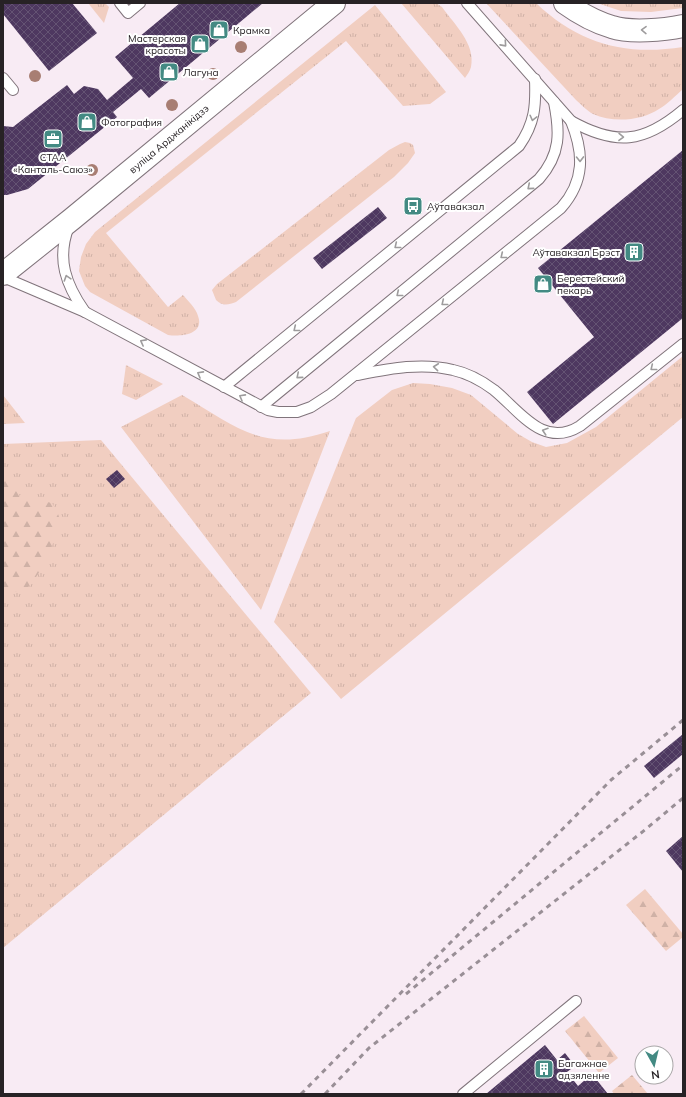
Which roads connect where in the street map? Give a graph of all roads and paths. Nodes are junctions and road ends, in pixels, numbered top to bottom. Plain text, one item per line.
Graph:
1 (120, 3) edge
2 (140, 3) edge
3 (467, 3) edge
4 (565, 3) edge
5 (324, 8) edge
6 (683, 26) edge
7 (3, 78) edge
8 (535, 79) junction
9 (13, 90) dead end
10 (554, 102) junction
11 (683, 110) edge
12 (571, 121) junction
13 (72, 219) junction
14 (3, 274) edge
15 (3, 277) edge
16 (85, 312) junction
17 (683, 344) edge
18 (355, 376) junction
19 (224, 387) junction
20 (261, 407) junction
21 (576, 1002) dead end
22 (463, 1094) edge

1 - 2 lane
3 -> 8 lane
6 -> 4 main road
5 - 13 main road, вуліца Арджанікідзэ
7 - 9 lane
8 - 10 lane
8 -> 19 lane
10 - 12 lane
10 -> 20 lane
12 -> 11 lane
12 -> 18 lane
13 - 14 main road, вуліца Арджанікідзэ
16 -> 13 lane
15 - 16 lane
19 -> 16 lane
17 -> 18 lane
18 - 20 lane
20 -> 19 lane
21 - 22 lane

